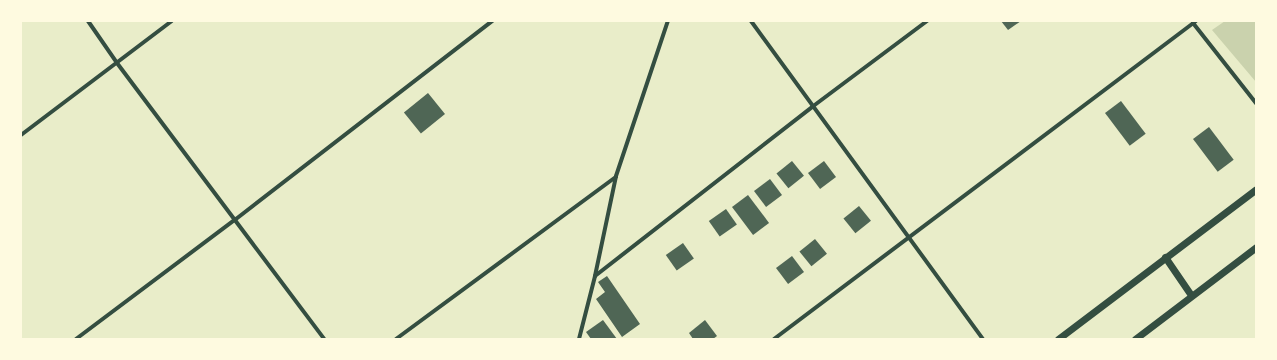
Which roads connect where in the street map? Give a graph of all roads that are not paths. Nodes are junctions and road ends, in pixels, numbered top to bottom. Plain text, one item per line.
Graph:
1 (88, 21) edge
2 (172, 21) edge
3 (492, 21) edge
4 (668, 21) edge
5 (751, 21) edge
6 (927, 21) edge
7 (1194, 22) edge
8 (117, 63) junction
9 (1256, 103) edge
10 (812, 107) junction
11 (21, 135) edge
12 (616, 176) junction
13 (1256, 189) edge
14 (236, 219) junction
15 (908, 237) junction
16 (1256, 247) edge
17 (1165, 257) junction
18 (595, 276) junction
19 (1191, 295) junction
20 (76, 339) edge
21 (324, 339) edge
22 (396, 339) edge
23 (579, 339) edge
24 (774, 339) edge
25 (983, 339) edge
26 (1058, 339) edge
27 (1135, 339) edge

1 - 8 street
2 - 8 street
3 - 14 street
4 - 12 street
5 - 10 street
6 - 10 street
7 - 9 street
7 - 15 street
8 - 11 street
8 - 14 street
10 - 15 street
10 - 18 street
12 - 18 street
12 - 22 street
13 - 17 street
14 - 20 street
14 - 21 street
15 - 24 street
15 - 25 street
16 - 19 street
17 - 19 street
17 - 26 street
18 - 23 street
19 - 27 street

